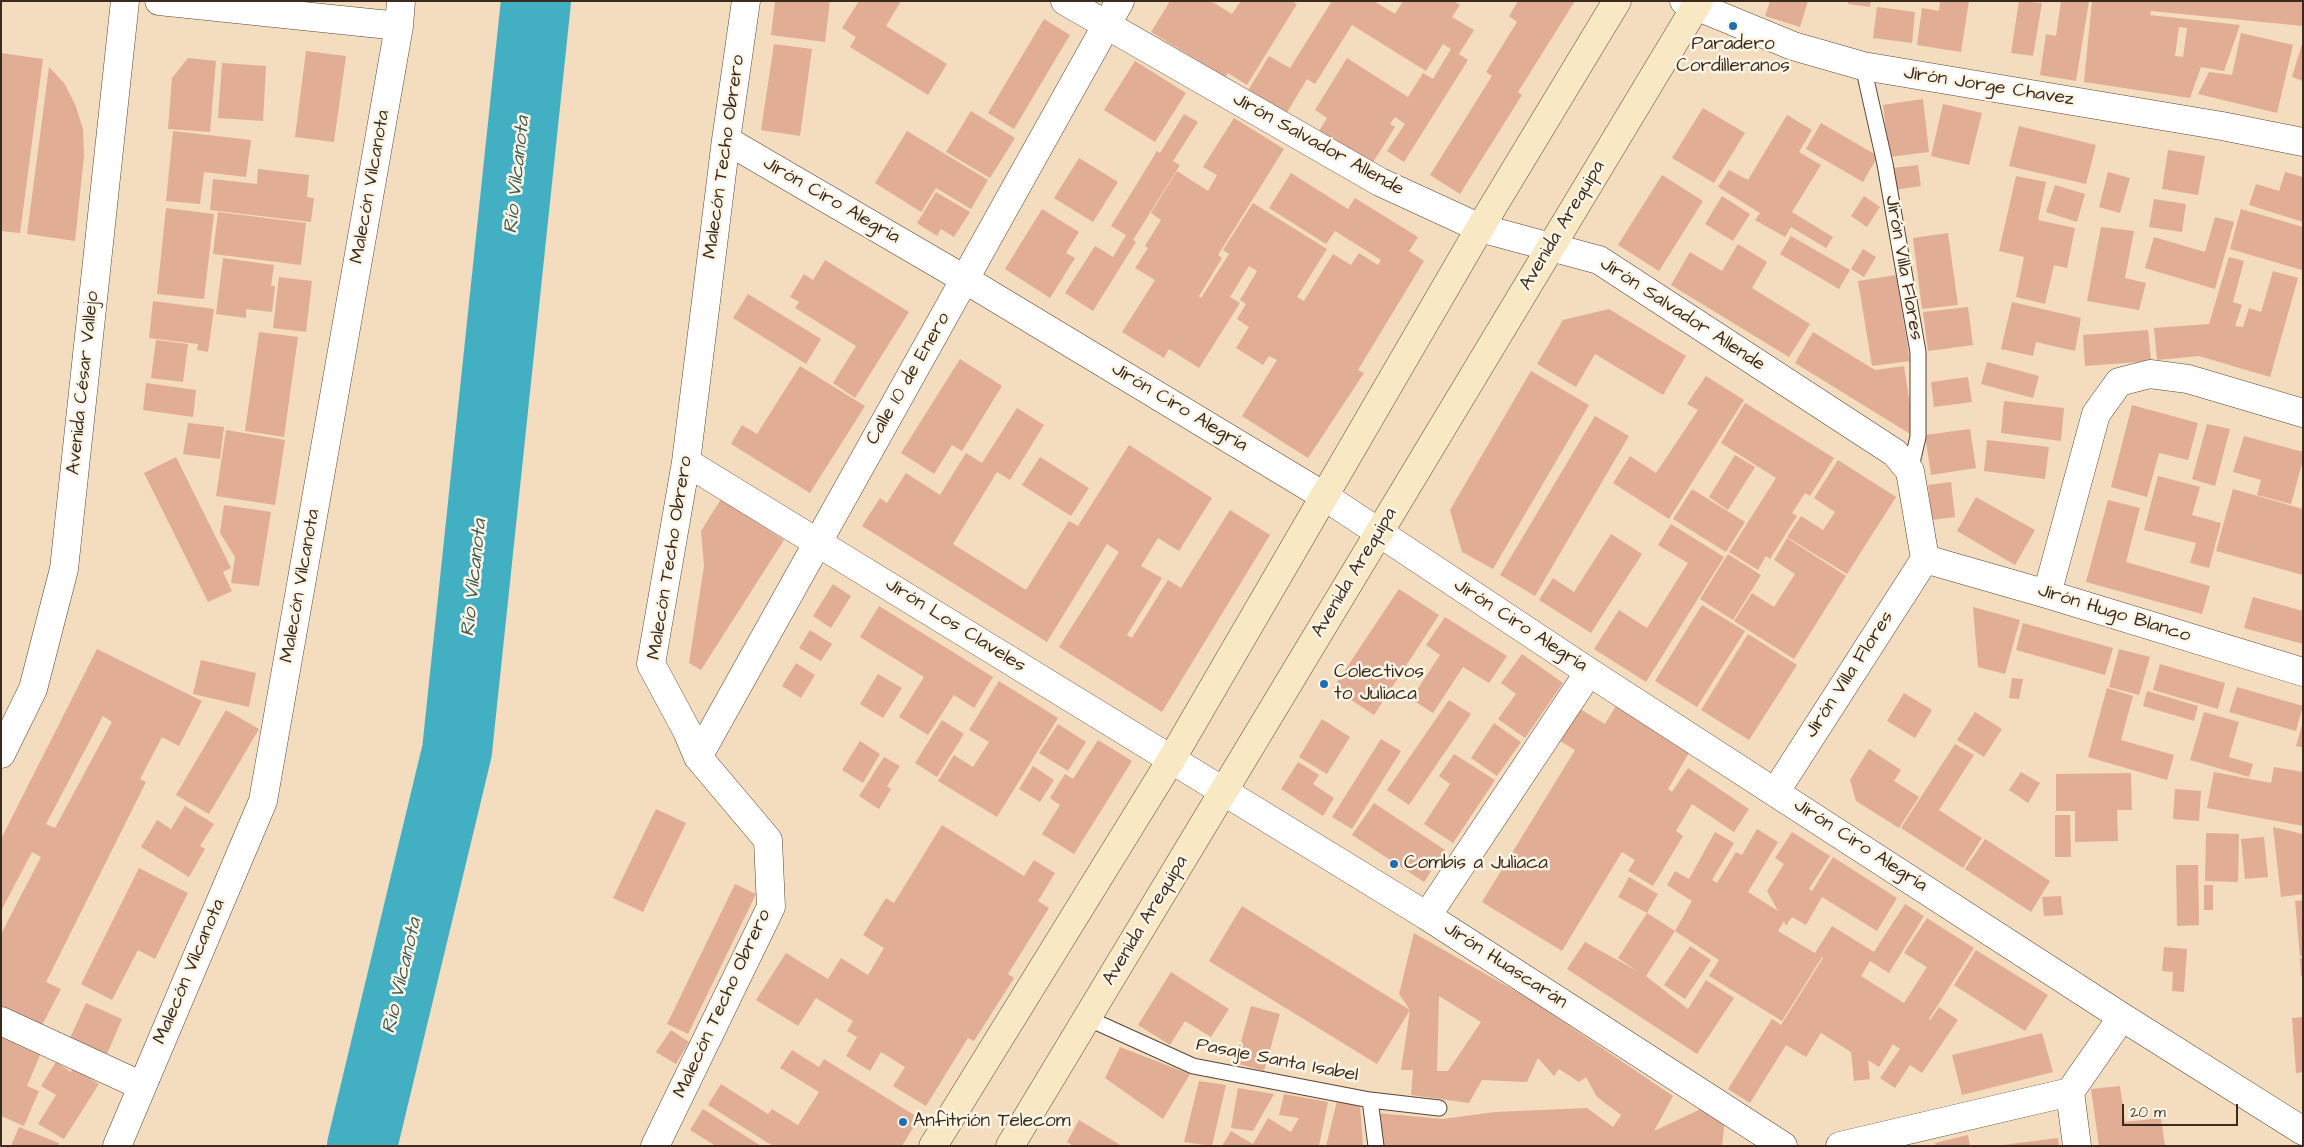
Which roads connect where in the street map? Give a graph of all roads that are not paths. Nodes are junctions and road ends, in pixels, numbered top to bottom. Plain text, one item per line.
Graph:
1 (125, 1) edge
2 (159, 1) edge
3 (746, 1) edge
4 (1065, 1) edge
5 (1120, 1) edge
6 (1617, 1) edge
7 (1693, 3) edge
8 (400, 13) edge
9 (1106, 26) junction
10 (1863, 66) junction
11 (726, 140) junction
12 (2303, 142) edge
13 (1480, 228) junction
14 (1550, 246) junction
15 (966, 280) junction
16 (2303, 413) edge
17 (686, 462) junction
18 (1910, 471) junction
19 (1324, 496) junction
20 (1378, 533) junction
21 (817, 541) junction
22 (1925, 559) junction
23 (2047, 594) junction
24 (1589, 672) junction
25 (2303, 672) edge
26 (1, 754) edge
27 (698, 757) junction
28 (1172, 760) junction
29 (1224, 792) junction
30 (1776, 792) junction
31 (1427, 916) junction
32 (2122, 1017) junction
33 (1087, 1018) junction
34 (1, 1021) edge
35 (142, 1086) junction
36 (2070, 1092) junction
37 (1370, 1100) junction
38 (1439, 1108) dead end
39 (2303, 1132) edge
40 (117, 1146) edge
41 (655, 1146) edge
42 (933, 1146) edge
43 (1010, 1146) edge
44 (1376, 1146) edge
45 (1783, 1146) edge
46 (1840, 1146) edge
47 (2077, 1146) edge

1 - 26 street, Avenida César Vallejo
2 - 8 street
3 - 11 street, Malecón Techo Obrero
4 - 9 street, Jirón Salvador Allende
5 - 9 street, Calle 10 de Enero
6 - 13 street
7 - 10 street, Jirón Jorge Chavez
7 - 14 street, Avenida Arequipa
8 - 35 street, Malecón Vilcanota
9 - 13 street, Jirón Salvador Allende
9 - 15 street, Calle 10 de Enero
10 - 12 street, Jirón Jorge Chavez
10 - 18 lane, Jirón Villa Flores
11 - 15 street, Jirón Ciro Alegría
11 - 17 street, Malecón Techo Obrero
13 - 14 street, Jirón Salvador Allende
13 - 19 street
14 - 18 street, Jirón Salvador Allende
14 - 20 street, Avenida Arequipa
15 - 19 street, Jirón Ciro Alegría
15 - 21 street, Calle 10 de Enero
16 - 23 street
17 - 21 street, Jirón Los Claveles
17 - 27 street, Malecón Techo Obrero
18 - 22 street
19 - 20 street, Jirón Ciro Alegría
19 - 28 street
20 - 24 street, Jirón Ciro Alegría
20 - 29 street, Avenida Arequipa
21 - 27 street, Calle 10 de Enero
21 - 28 street, Jirón Los Claveles
22 - 23 street, Jirón Hugo Blanco
22 - 30 street, Jirón Villa Flores
23 - 25 street, Jirón Hugo Blanco
24 - 30 street, Jirón Ciro Alegría
24 - 31 street
27 - 41 street, Malecón Techo Obrero
28 - 29 street, Jirón Los Claveles
28 - 42 street
29 - 31 street, Jirón Huascarán
29 - 33 street, Avenida Arequipa
30 - 32 street, Jirón Ciro Alegría
31 - 45 street, Jirón Huascarán
32 - 36 street
32 - 39 street, Jirón Ciro Alegría
33 - 37 lane, Pasaje Santa Isabel
33 - 43 street, Avenida Arequipa
34 - 35 street
35 - 40 street, Malecón Vilcanota
36 - 46 street
36 - 47 street
37 - 38 lane, Pasaje Santa Isabel
37 - 44 lane

